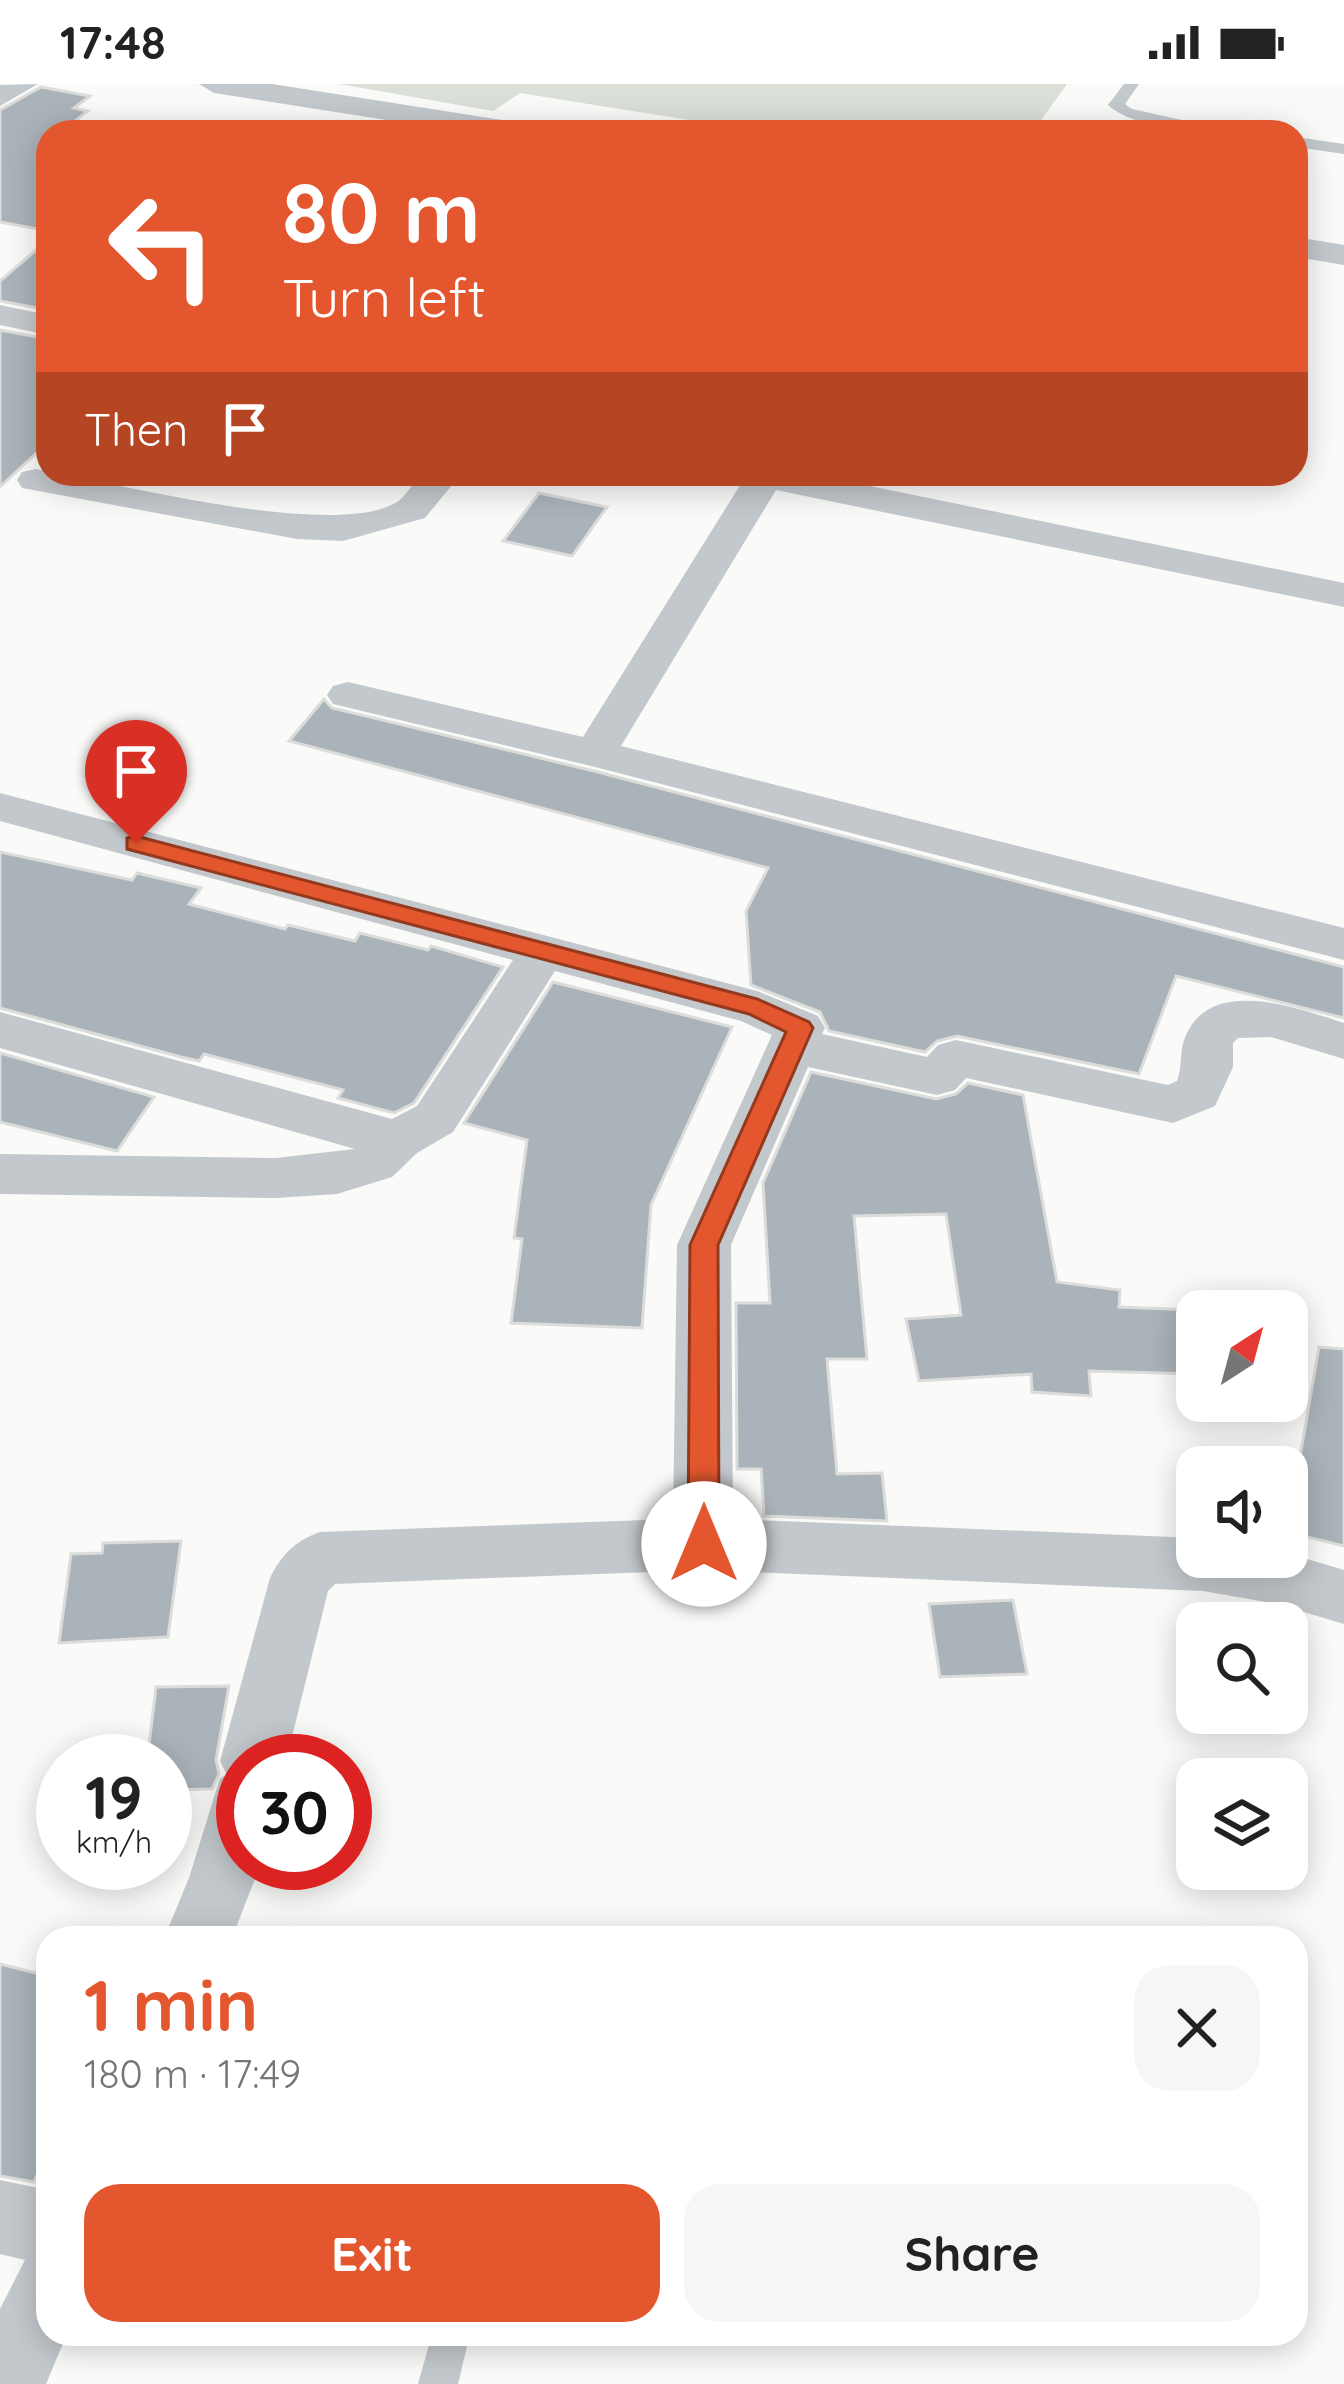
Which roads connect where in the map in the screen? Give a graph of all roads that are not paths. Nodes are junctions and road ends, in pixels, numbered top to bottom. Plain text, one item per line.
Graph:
1 (214, 84) edge
2 (1132, 84) edge
3 (445, 120) edge
4 (1164, 120) edge
5 (1308, 144) edge
6 (1344, 149) edge
7 (1308, 249) edge
8 (1344, 255) edge
9 (0, 315) edge
10 (36, 322) edge
11 (57, 486) edge
12 (432, 486) edge
13 (759, 486) edge
14 (819, 486) edge
15 (1344, 595) edge
16 (348, 695) dead end
17 (595, 753) junction
18 (0, 807) edge
19 (1344, 944) edge
20 (542, 953) junction
21 (0, 1030) edge
22 (1344, 1041) edge
23 (795, 1046) junction
24 (399, 1139) junction
25 (0, 1174) edge
26 (704, 1544) junction
27 (1344, 1597) edge
28 (260, 1734) edge
29 (218, 1890) edge
30 (203, 1926) edge
31 (0, 2217) edge
32 (36, 2224) edge
33 (36, 2316) edge
34 (448, 2346) edge
35 (7, 2384) edge
36 (438, 2384) edge

1 - 3 street
2 - 4 lane
5 - 6 lane
7 - 8 street
9 - 10 street
11 - 12 street
13 - 17 street
14 - 15 street
16 - 17 street
17 - 19 street
18 - 20 street
20 - 23 street
20 - 24 street
21 - 24 street
22 - 23 street
23 - 26 street
24 - 25 street
26 - 27 street
26 - 28 street
29 - 30 street
31 - 32 street
33 - 35 street
34 - 36 lane

